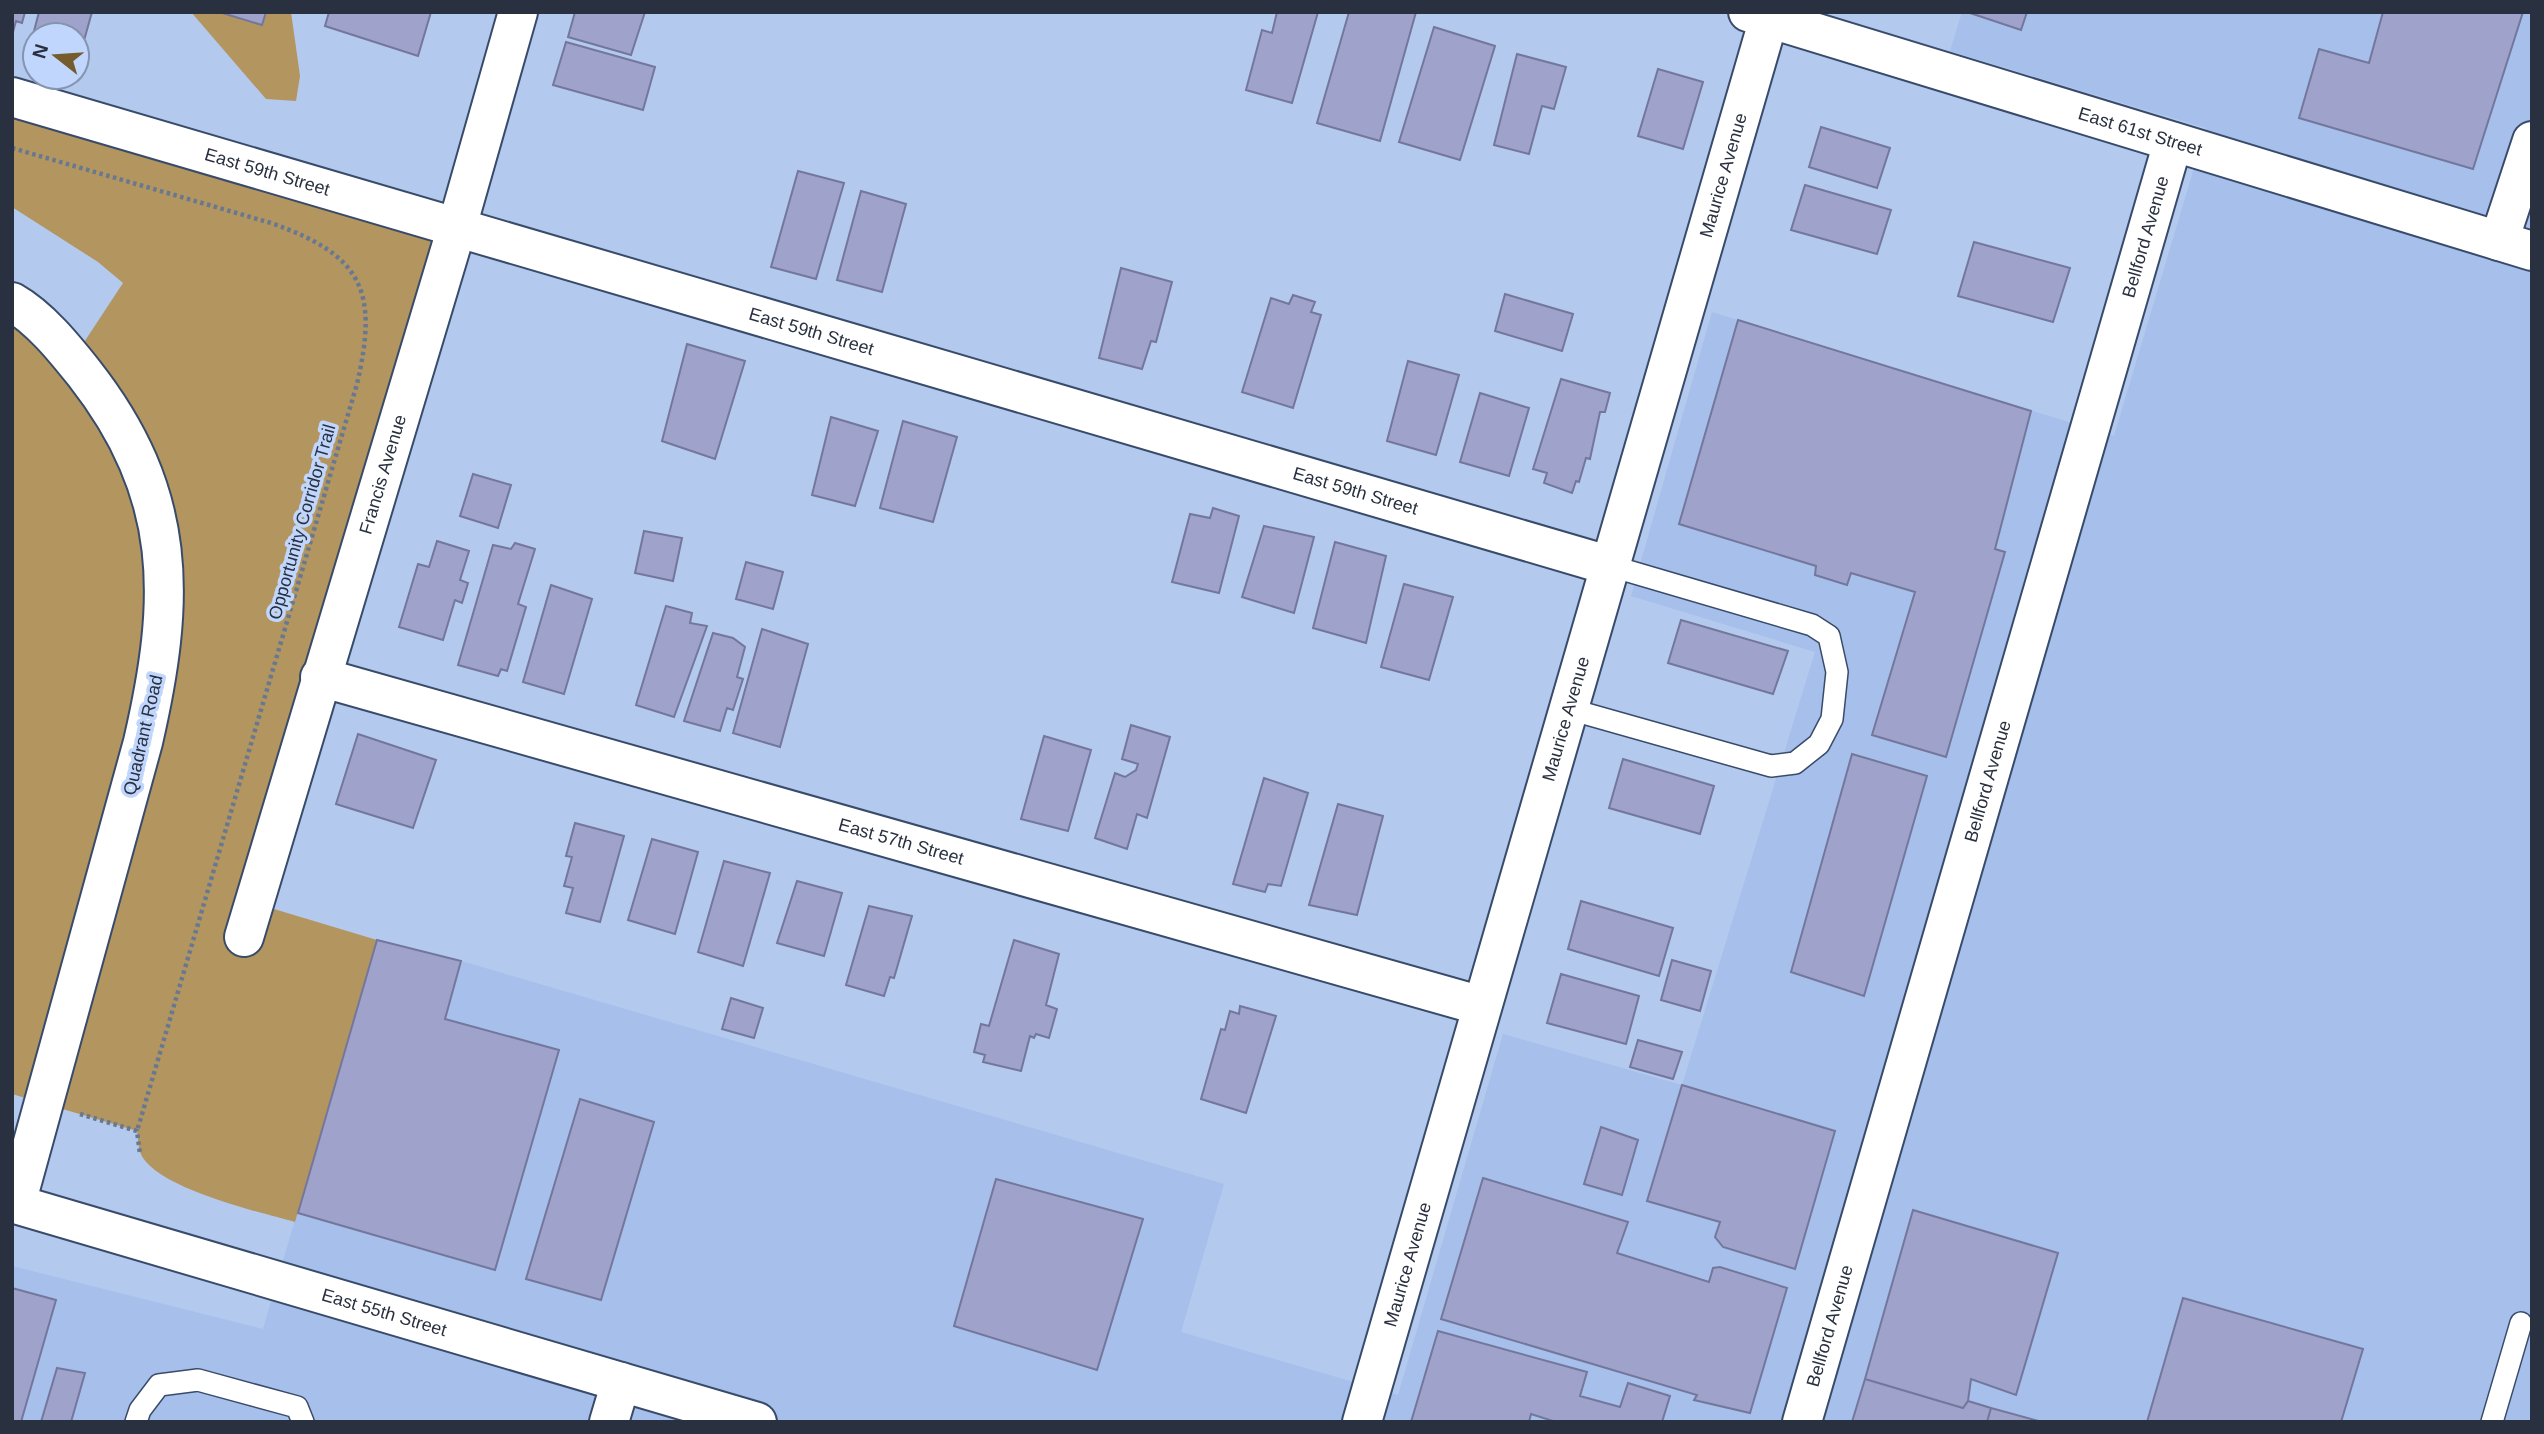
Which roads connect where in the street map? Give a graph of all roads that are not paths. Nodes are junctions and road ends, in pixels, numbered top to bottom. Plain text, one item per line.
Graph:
1 (518, 12) edge
2 (1759, 15) edge
3 (12, 97) edge
4 (2532, 141) edge
5 (2174, 142) junction
6 (457, 227) junction
7 (2516, 246) edge
8 (12, 302) edge
9 (1611, 566) junction
10 (320, 677) junction
11 (1569, 709) junction
12 (243, 937) dead end
13 (1482, 1006) junction
14 (14, 1203) edge
15 (2521, 1324) dead end
16 (621, 1382) junction
17 (136, 1422) edge
18 (303, 1422) edge
19 (608, 1422) edge
20 (757, 1422) edge
21 (1362, 1422) edge
22 (1802, 1422) edge
23 (2492, 1422) edge

1 - 6 street, Francis Avenue
2 - 5 street, East 61st Street
2 - 9 street, Maurice Avenue
3 - 6 street, East 59th Street
4 - 7 street
5 - 7 street, East 61st Street
5 - 22 street, Bellford Avenue
6 - 9 street, East 59th Street
6 - 10 street, Francis Avenue
8 - 14 street, Quadrant Road
9 - 11 street, Maurice Avenue
9 - 11 lane
10 - 12 street, Francis Avenue
10 - 13 street, East 57th Street
11 - 13 street, Maurice Avenue
13 - 21 street, Maurice Avenue
14 - 16 street, East 55th Street
15 - 23 lane
16 - 19 street
16 - 20 street, East 55th Street
17 - 18 lane

